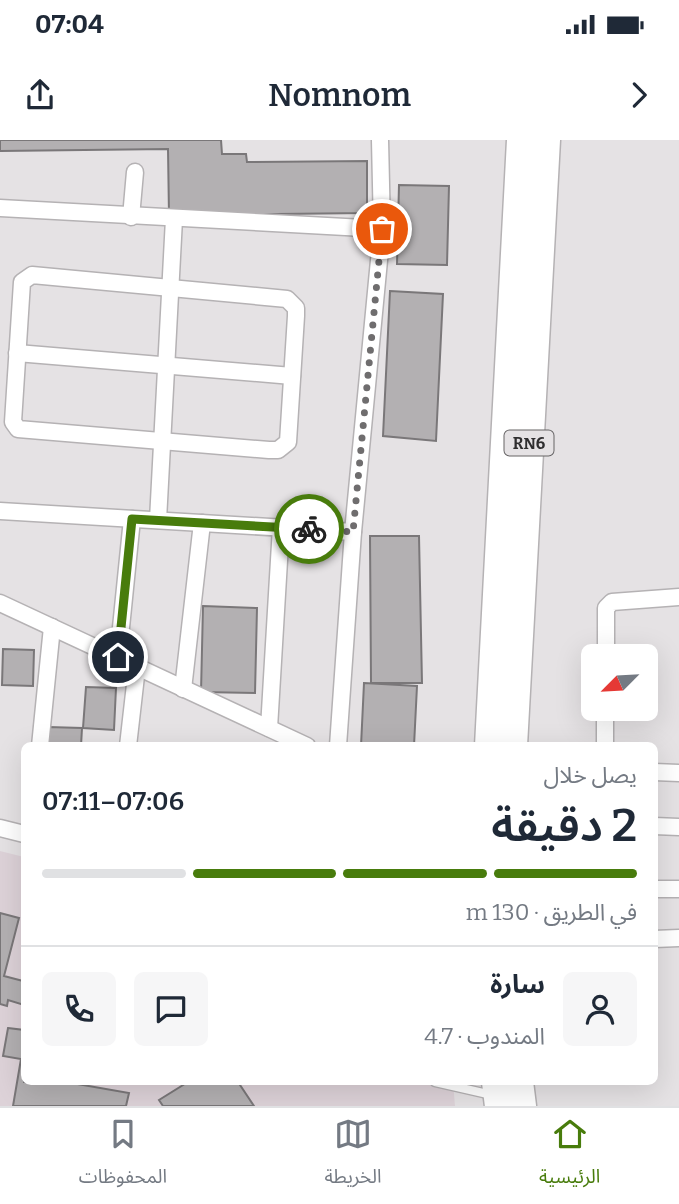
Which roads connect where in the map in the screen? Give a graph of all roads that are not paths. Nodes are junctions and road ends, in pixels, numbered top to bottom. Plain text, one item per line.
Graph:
1 (380, 140) edge
2 (522, 140) edge
3 (545, 140) edge
4 (135, 172) dead end
5 (0, 208) edge
6 (131, 217) junction
7 (174, 219) junction
8 (382, 229) junction
9 (170, 287) junction
10 (17, 353) junction
11 (167, 365) junction
12 (292, 376) junction
13 (163, 441) junction
14 (0, 511) edge
15 (132, 519) junction
16 (158, 520) junction
17 (202, 523) junction
18 (281, 527) junction
19 (353, 532) junction
20 (679, 597) edge
21 (0, 603) edge
22 (52, 627) junction
23 (606, 644) edge
24 (118, 657) junction
25 (137, 667) junction
26 (183, 690) junction
27 (606, 721) edge
28 (269, 728) junction
29 (40, 742) edge
30 (128, 742) edge
31 (299, 742) edge
32 (338, 742) edge
33 (490, 742) edge
34 (512, 742) edge
35 (605, 742) edge
36 (658, 772) edge
37 (679, 773) edge
38 (658, 826) edge
39 (679, 827) edge
40 (0, 828) edge
41 (21, 833) edge
42 (658, 889) edge
43 (679, 889) edge
44 (679, 938) edge
45 (658, 939) edge
46 (453, 1085) edge
47 (507, 1094) edge

1 - 8 street
2 - 33 highway, RN6
3 - 34 highway, RN6
4 - 6 street
5 - 6 street
6 - 7 street
7 - 8 street
7 - 9 street
8 - 19 street
9 - 10 street
9 - 11 street
9 - 12 street
10 - 11 street
10 - 13 street
11 - 12 street
11 - 13 street
12 - 13 street
13 - 16 street
14 - 15 street
15 - 16 street
15 - 24 street
16 - 17 street
17 - 18 street
17 - 26 street
18 - 19 street
18 - 28 street
19 - 32 street
20 - 23 street
21 - 22 street
22 - 24 street
22 - 29 street
24 - 25 street
25 - 26 street
25 - 30 street
26 - 28 street
27 - 35 street
28 - 31 street
36 - 37 street
38 - 39 street
40 - 41 street
42 - 43 street
44 - 45 street
46 - 47 lane

